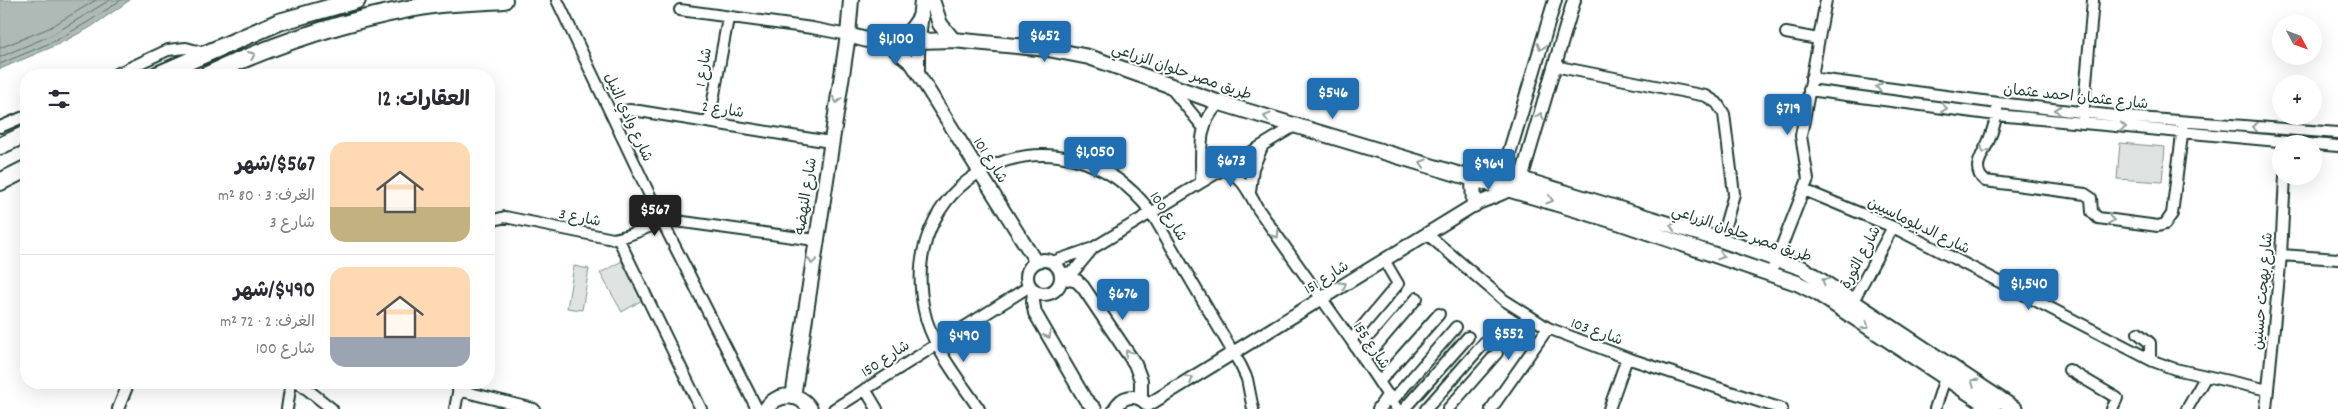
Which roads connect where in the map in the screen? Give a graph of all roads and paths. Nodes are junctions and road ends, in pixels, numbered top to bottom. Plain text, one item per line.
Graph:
1 (357, 0) edge
2 (504, 0) edge
3 (557, 0) edge
4 (851, 0) edge
5 (932, 0) edge
6 (1555, 0) edge
7 (1574, 0) edge
8 (1826, 0) edge
9 (2093, 0) edge
10 (922, 6) edge
11 (680, 10) dead end
12 (728, 18) junction
13 (1786, 34) dead end
14 (848, 35) junction
15 (1818, 39) junction
16 (954, 40) junction
17 (918, 41) junction
18 (888, 44) junction
19 (205, 53) junction
20 (127, 69) edge
21 (170, 69) edge
22 (221, 69) edge
23 (1553, 71) junction
24 (1534, 72) junction
25 (919, 74) junction
26 (1811, 78) junction
27 (1171, 88) junction
28 (1809, 90) junction
29 (1908, 91) junction
30 (1220, 103) junction
31 (1906, 103) junction
32 (1998, 104) junction
33 (610, 114) junction
34 (1996, 115) junction
35 (2083, 118) junction
36 (20, 119) edge
37 (709, 122) junction
38 (1296, 125) junction
39 (0, 127) edge
40 (1203, 127) junction
41 (2183, 127) junction
42 (2281, 128) junction
43 (2298, 129) junction
44 (2338, 133) edge
45 (2281, 135) edge
46 (2298, 135) edge
47 (20, 137) edge
48 (2272, 141) edge
49 (830, 142) junction
50 (1263, 145) junction
51 (2322, 145) edge
52 (0, 146) edge
53 (2338, 146) edge
54 (1222, 168) junction
55 (20, 172) edge
56 (979, 173) junction
57 (1521, 179) junction
58 (1202, 181) junction
59 (0, 182) edge
60 (1494, 183) junction
61 (2285, 185) edge
62 (1804, 190) junction
63 (1250, 193) junction
64 (1474, 205) junction
65 (1151, 212) junction
66 (495, 220) edge
67 (662, 221) junction
68 (1892, 227) junction
69 (1427, 234) junction
70 (618, 238) junction
71 (815, 240) junction
72 (1721, 240) junction
73 (1093, 248) junction
74 (2281, 255) junction
75 (1776, 258) junction
76 (2338, 259) edge
77 (1384, 260) junction
78 (1036, 262) junction
79 (1052, 262) junction
80 (1771, 273) junction
81 (1061, 275) junction
82 (1032, 288) junction
83 (1417, 298) dead end
84 (1320, 299) junction
85 (1853, 301) junction
86 (1439, 314) dead end
87 (1456, 327) dead end
88 (1548, 328) junction
89 (2138, 333) dead end
90 (1468, 336) dead end
91 (1351, 340) junction
92 (1485, 342) dead end
93 (937, 343) junction
94 (1497, 352) dead end
95 (1233, 353) junction
96 (1627, 358) junction
97 (2150, 359) junction
98 (1364, 360) junction
99 (2069, 370) dead end
100 (2206, 376) junction
101 (1945, 378) junction
102 (1379, 382) junction
103 (126, 389) edge
104 (290, 389) edge
105 (307, 389) edge
106 (458, 389) edge
107 (469, 389) edge
108 (865, 389) junction
109 (2268, 390) junction
110 (793, 397) junction
111 (1435, 399) junction
112 (1392, 402) edge
113 (1146, 404) edge
114 (761, 407) edge
115 (836, 408) edge
116 (1494, 408) edge
117 (118, 409) edge
118 (287, 409) edge
119 (332, 409) edge
120 (455, 409) edge
121 (534, 409) edge
122 (701, 409) edge
123 (810, 409) edge
124 (877, 409) edge
125 (979, 409) edge
126 (1095, 409) edge
127 (1115, 409) edge
128 (1253, 409) edge
129 (1379, 409) edge
130 (1404, 409) edge
131 (1426, 409) edge
132 (1447, 409) edge
133 (1609, 409) edge
134 (1782, 409) edge
135 (1936, 409) edge
136 (1993, 409) edge
137 (2015, 409) edge
138 (2112, 409) edge
139 (2187, 409) edge
140 (2266, 409) edge

1 - 19 highway
22 -> 2 highway
3 - 33 street, شارع وادي النيل
4 - 14 main road, شارع النهضه
5 - 16 main road
6 -> 24 street
7 - 23 street
8 - 15 street
9 - 35 street
10 - 17 main road
10 - 18 main road
11 - 12 street
12 - 14 street
12 - 37 street, شارع 1
13 - 15 street
14 - 18 main road
14 -> 49 main road, شارع النهضه
15 - 26 street
16 - 17 main road, طريق مصر حلوان الزراعي
16 - 27 main road, طريق مصر حلوان الزراعي
17 - 25 street, شارع 101
18 - 25 street, شارع 101
19 - 20 street
19 - 21 highway
23 - 24 street
57 -> 23 street
23 - 72 street
24 - 60 street
25 - 56 street, شارع 101
26 - 28 street
29 -> 26 street, شارع عثمان احمد عثمان
27 - 30 main road, طريق مصر حلوان الزراعي
27 - 40 street
28 - 31 street, شارع عثمان احمد عثمان
28 - 62 street
29 - 31 street
29 - 32 street, شارع عثمان احمد عثمان
38 -> 30 main road, طريق مصر حلوان الزراعي
30 - 40 street
31 -> 34 street, شارع عثمان احمد عثمان
32 - 34 street
35 -> 32 street, شارع عثمان احمد عثمان
33 - 37 street, شارع 2
33 - 67 street, شارع وادي النيل
34 - 35 street, شارع عثمان احمد عثمان
34 -> 41 street
35 - 41 street, شارع عثمان احمد عثمان
36 - 39 street
37 - 49 street, شارع 2
38 - 50 street
60 -> 38 main road, طريق مصر حلوان الزراعي
40 - 58 street
42 -> 41 street, شارع عثمان احمد عثمان
41 - 48 street, شارع عثمان احمد عثمان
42 - 43 street, شارع عثمان احمد عثمان
42 - 45 street
43 - 44 street, شارع عثمان احمد عثمان
43 - 46 street
47 - 52 highway
49 - 71 main road, شارع النهضه
50 - 54 street
50 - 63 street
51 - 53 street, شارع عثمان احمد عثمان
54 - 58 street
54 - 63 street, شارع 155
55 - 59 highway
56 - 65 street, شارع 100
56 - 78 street, شارع 101
56 - 93 street, شارع 100
57 - 60 main road, طريق مصر حلوان الزراعي
72 -> 57 main road, طريق مصر حلوان الزراعي
58 - 65 street
60 - 64 main road
60 - 64 street, شارع 151
60 -> 80 main road, طريق مصر حلوان الزراعي
61 - 74 street, شارع بهجت حسنين
62 - 68 street, شارع الدبلوماسيين
62 - 75 street
63 -> 84 street, شارع 155
64 - 69 street, شارع 151
65 - 73 street
65 - 95 street, شارع 100
66 - 70 street, شارع 3
67 - 70 street, شارع 3
67 - 71 street, شارع 3
67 - 114 street, شارع وادي النيل
68 - 85 street, شارع الثورة
68 - 97 street, شارع الدبلوماسيين
69 - 77 street, شارع 151
69 - 88 street, شارع 103
70 - 122 street
71 -> 110 main road, شارع النهضه
72 - 75 main road, طريق مصر حلوان الزراعي
73 - 79 street
73 - 81 street
74 - 76 street
74 - 109 street, شارع بهجت حسنين
75 - 80 street
85 -> 75 main road, طريق مصر حلوان الزراعي
84 -> 77 street, شارع 151
77 - 91 street
78 - 79 street
78 - 82 street
79 - 81 street
80 -> 101 main road, طريق مصر حلوان الزراعي
81 - 82 street
113 -> 81 street
82 - 93 street, شارع 150
82 -> 126 street
83 - 98 street
84 - 91 street, شارع 155
84 - 95 street, شارع 151
137 -> 85 main road, طريق مصر حلوان الزراعي
86 - 102 street
87 - 112 street
88 - 96 street, شارع 103
88 - 116 street
89 - 97 street
90 - 130 street
91 - 98 street, شارع 155
92 - 111 street
93 - 108 street, شارع 150
93 - 125 street, شارع 100
94 - 132 street
113 -> 95 street, شارع 151
95 - 128 street, شارع 100
96 - 133 street
96 - 134 street, شارع 103
97 - 100 street, شارع الدبلوماسيين
98 - 102 street, شارع 155
99 - 138 street
100 - 109 street, شارع الدبلوماسيين
100 - 139 street
101 - 135 street
101 - 136 main road, طريق مصر حلوان الزراعي
102 - 112 street, شارع 155
103 - 117 street
104 - 118 street
105 - 119 street
106 - 120 street
107 - 121 street
108 - 115 street, شارع 150
108 - 124 street
109 - 140 street, شارع بهجت حسنين
110 - 114 main road
110 - 123 main road
111 - 131 street
111 - 132 street
112 - 129 street
113 - 127 street, شارع 151

